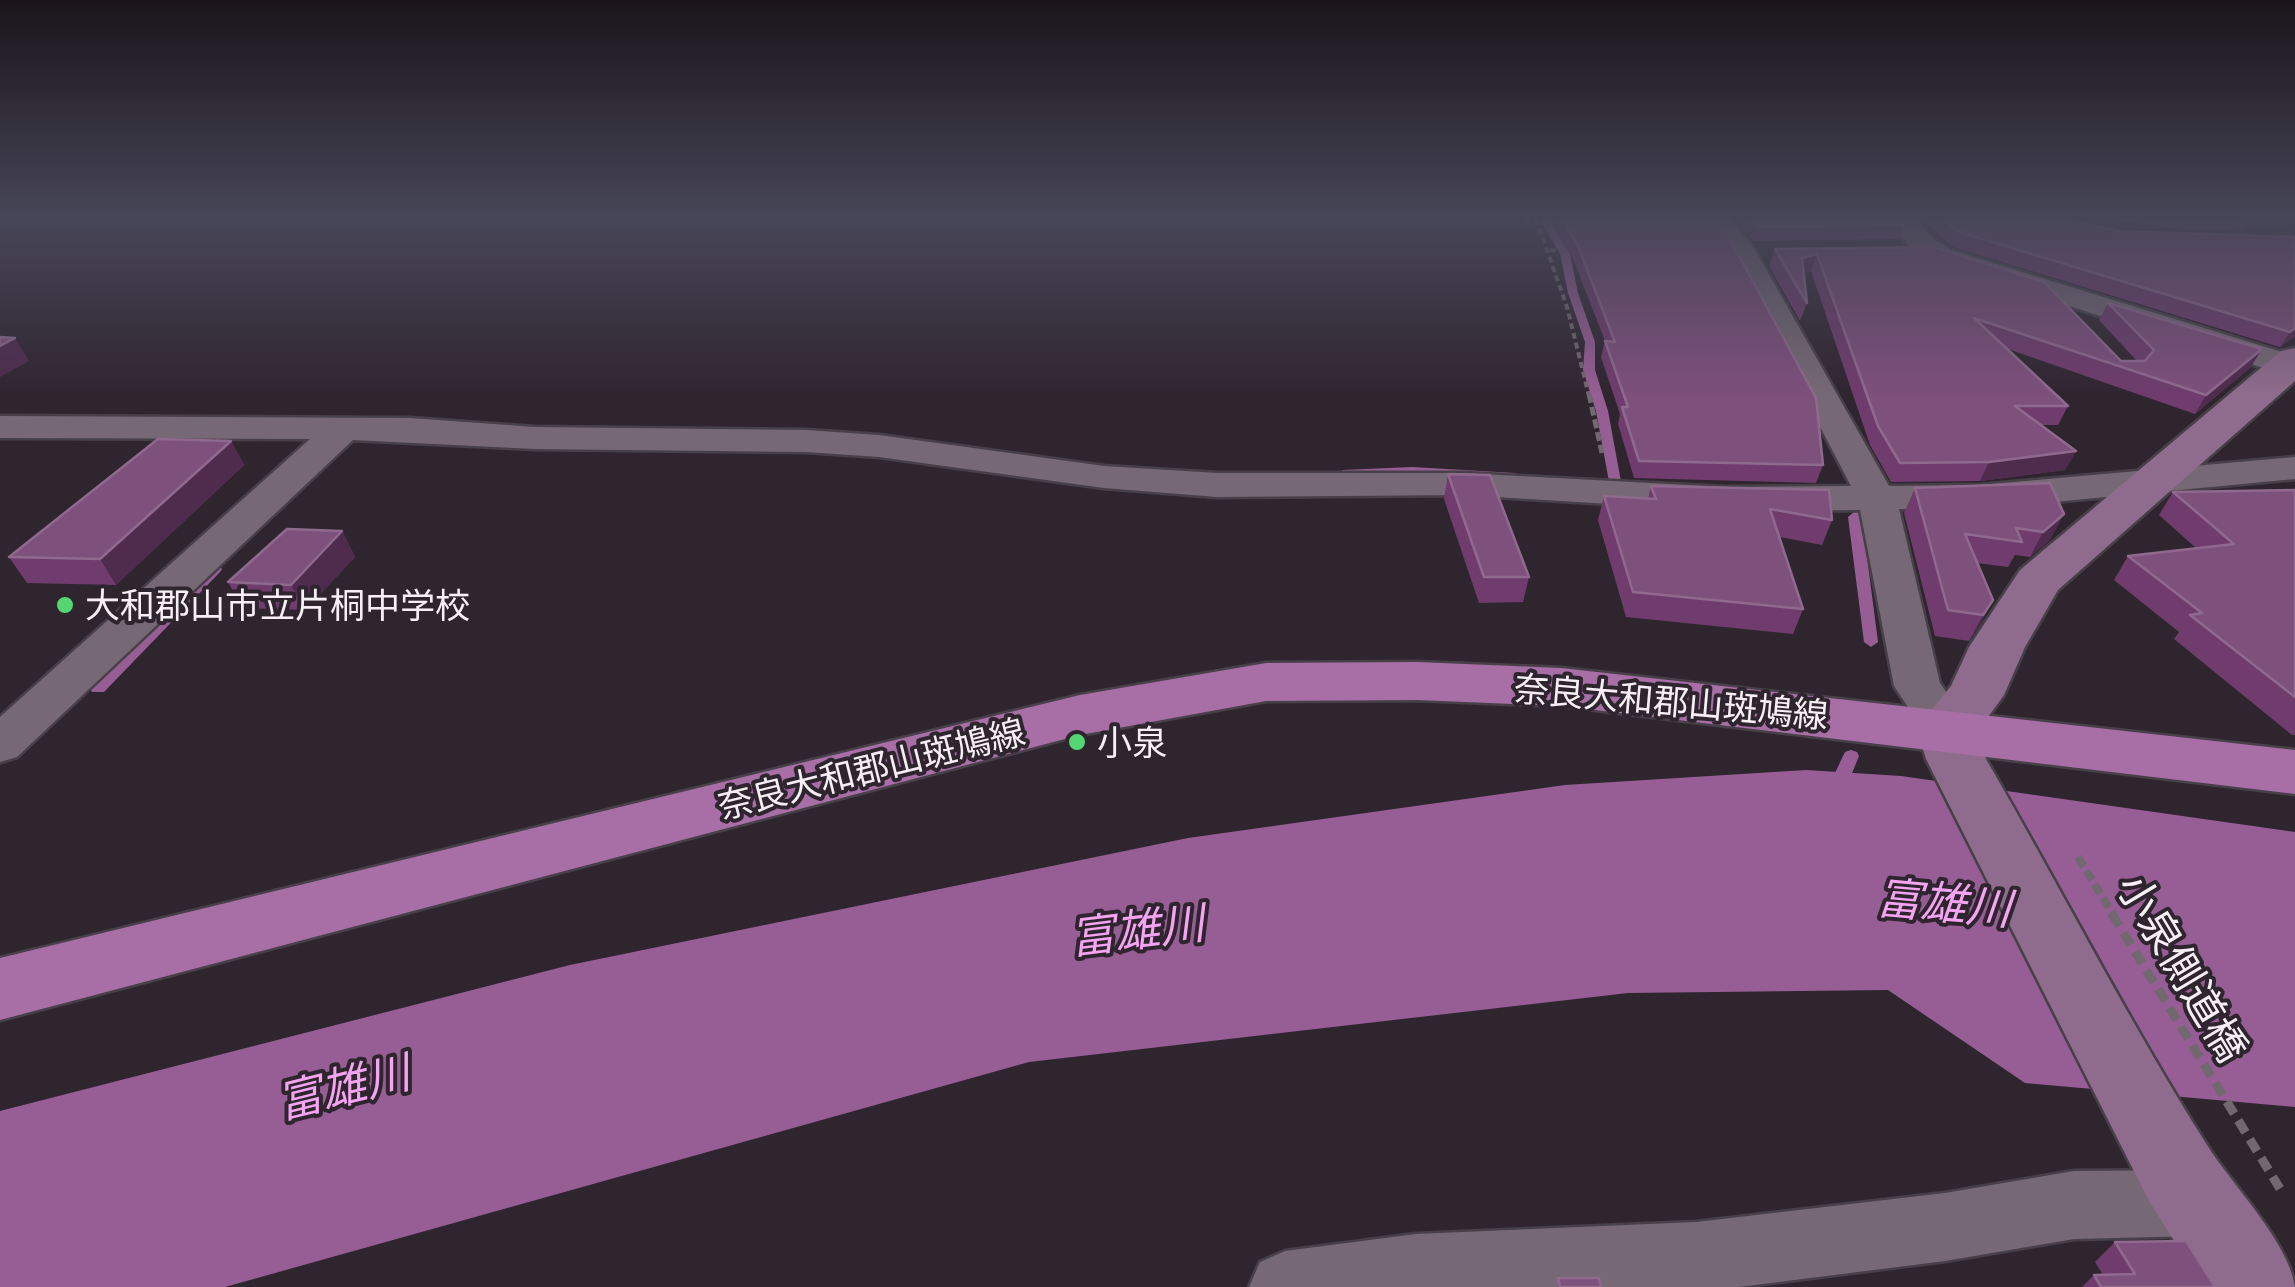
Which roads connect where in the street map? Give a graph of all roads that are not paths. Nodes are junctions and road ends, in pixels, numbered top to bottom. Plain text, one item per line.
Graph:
1 (1756, 276) edge
2 (2005, 276) edge
3 (2049, 291) junction
4 (2098, 342) edge
5 (2291, 362) edge
6 (0, 427) edge
7 (343, 429) junction
8 (2295, 468) edge
9 (2158, 479) junction
10 (1875, 499) junction
11 (1952, 744) junction
12 (0, 745) edge
13 (2295, 772) edge
14 (0, 988) edge
15 (2215, 1183) junction
16 (1286, 1287) edge
17 (2253, 1287) edge

1 - 10 street
2 - 3 street
3 - 4 street
3 - 5 street
5 - 9 main road
6 - 7 street
7 - 10 street
7 - 12 street
8 - 9 street
9 - 10 street
9 - 11 main road
10 - 11 street
11 - 13 main road, 奈良大和郡山斑鳩線
11 - 14 main road, 奈良大和郡山斑鳩線
11 - 15 main road
15 - 16 street
15 - 17 main road

